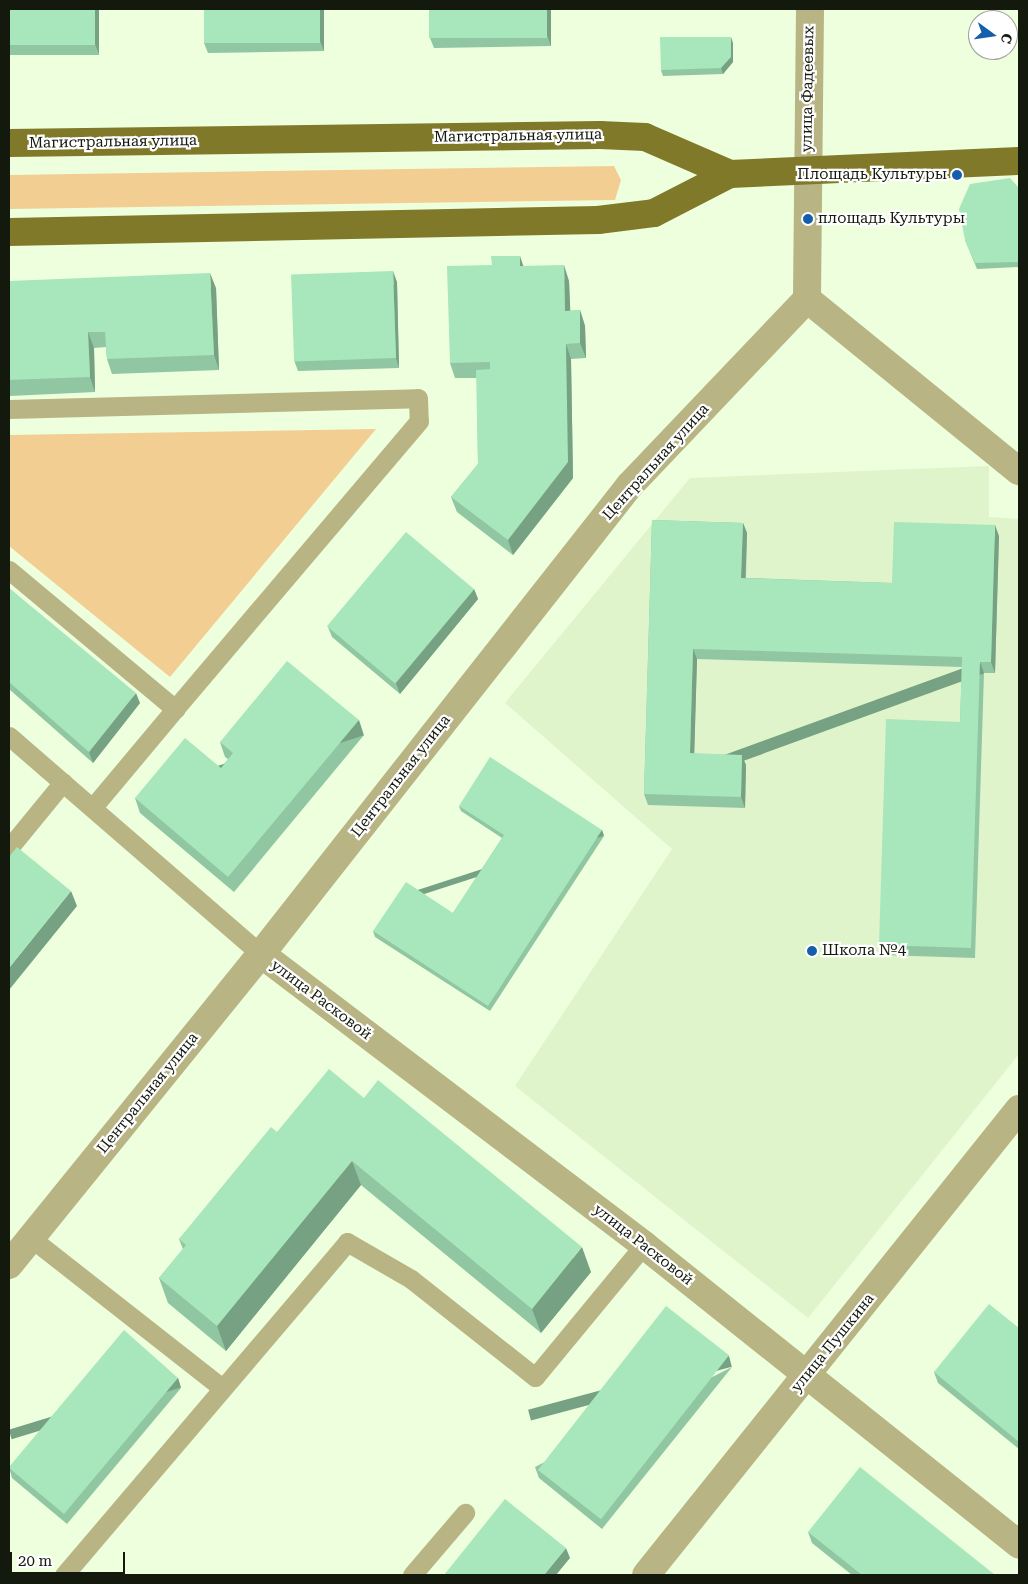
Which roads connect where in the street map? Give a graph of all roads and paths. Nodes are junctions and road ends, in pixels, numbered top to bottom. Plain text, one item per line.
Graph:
1 (810, 9) edge
2 (9, 144) edge
3 (1019, 161) edge
4 (806, 170) junction
5 (730, 174) junction
6 (9, 232) edge
7 (807, 299) junction
8 (9, 410) edge
9 (1019, 471) edge
10 (9, 570) edge
11 (175, 709) junction
12 (9, 736) edge
13 (63, 782) junction
14 (94, 807) junction
15 (9, 848) edge
16 (260, 954) junction
17 (1019, 1109) edge
18 (31, 1238) junction
19 (644, 1244) junction
20 (9, 1265) edge
21 (807, 1376) junction
22 (222, 1388) junction
23 (464, 1513) dead end
24 (1019, 1544) edge
25 (64, 1575) edge
26 (412, 1575) edge
27 (646, 1575) edge

1 - 4 street, улица Фадеевых
2 - 5 main road, Магистральная улица
3 - 4 main road, Магистральная улица
4 - 5 main road, Магистральная улица
4 - 7 street
5 - 6 main road
7 - 9 street
7 - 16 street, Центральная улица
8 - 11 lane
10 - 11 lane
11 - 14 lane
12 - 13 lane
13 - 14 lane
13 - 15 lane
14 - 16 lane
16 - 18 street, Центральная улица
16 - 19 street, улица Расковой
17 - 21 street, улица Пушкина
18 - 20 street, Центральная улица
18 - 22 lane
19 - 21 street, улица Расковой
19 - 22 lane
21 - 24 street, улица Расковой
21 - 27 street, улица Пушкина
22 - 25 lane
23 - 26 lane

